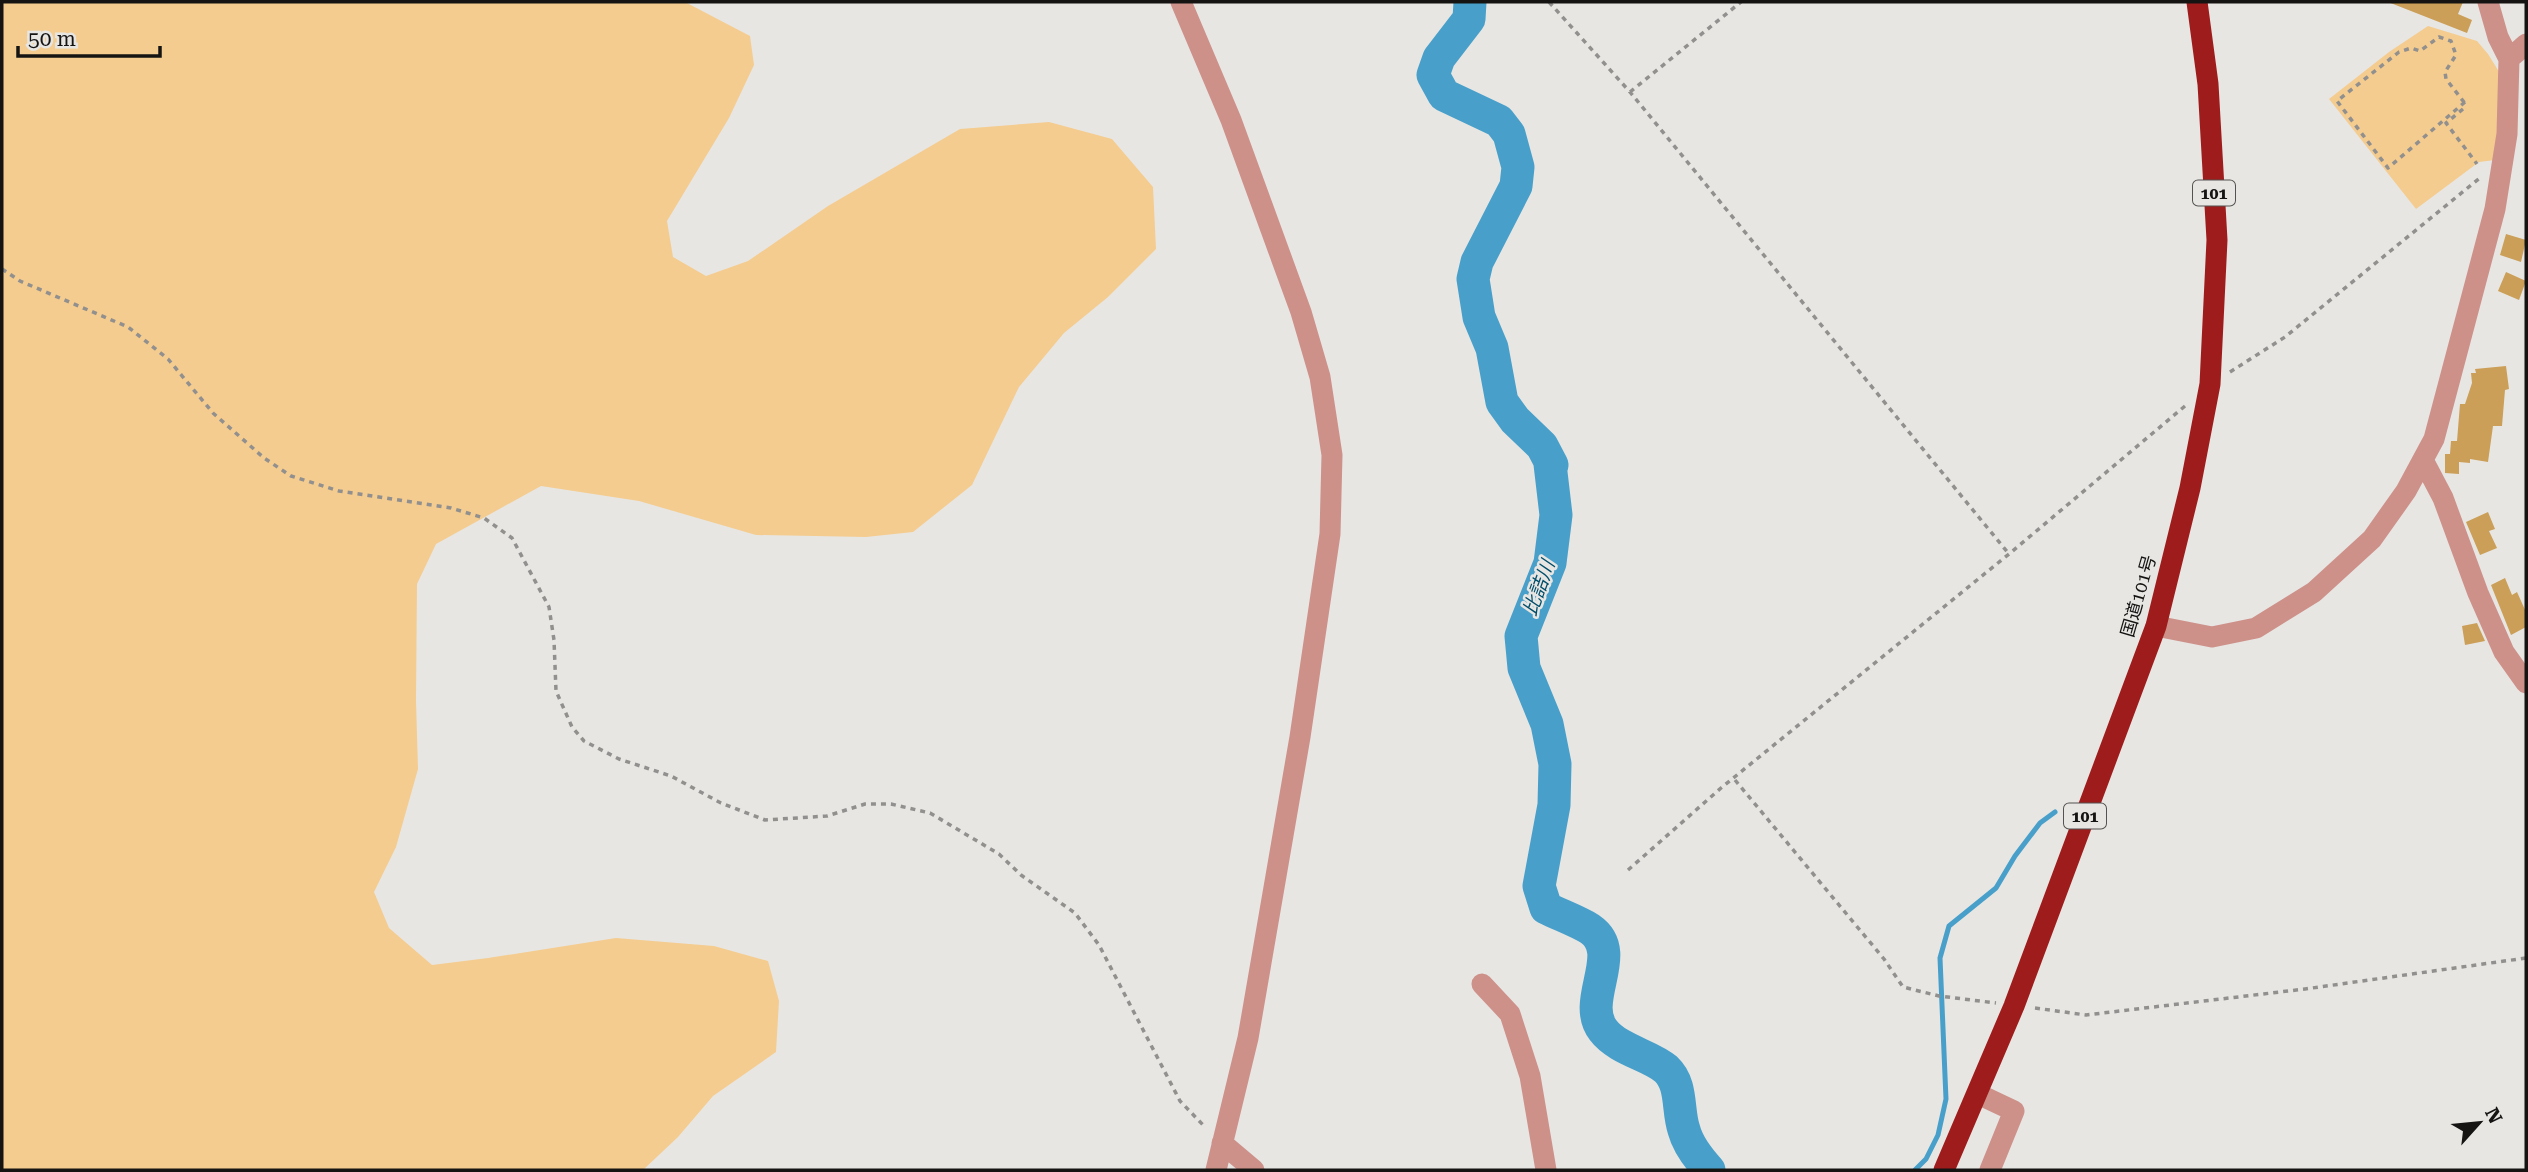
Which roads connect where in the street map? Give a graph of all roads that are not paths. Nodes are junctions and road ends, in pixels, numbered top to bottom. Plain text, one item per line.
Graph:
1 (1181, 2) edge
2 (2197, 2) edge
3 (2488, 2) edge
4 (2526, 44) edge
5 (2509, 59) junction
6 (2423, 460) junction
7 (2156, 626) junction
8 (2526, 682) edge
9 (1482, 984) dead end
10 (1978, 1094) junction
11 (1222, 1143) junction
12 (1216, 1170) edge
13 (1254, 1170) edge
14 (1546, 1170) edge
15 (1944, 1170) edge
16 (1990, 1170) edge

1 - 11 street
2 - 7 highway, 国道101号 / 101
3 - 5 street
4 - 5 street
5 - 6 street
6 - 7 street
6 - 8 street
7 - 10 highway, 国道101号 / 101
9 - 14 street
10 - 15 highway, 国道101号 / 101
10 - 16 street
11 - 12 street
11 - 13 street

